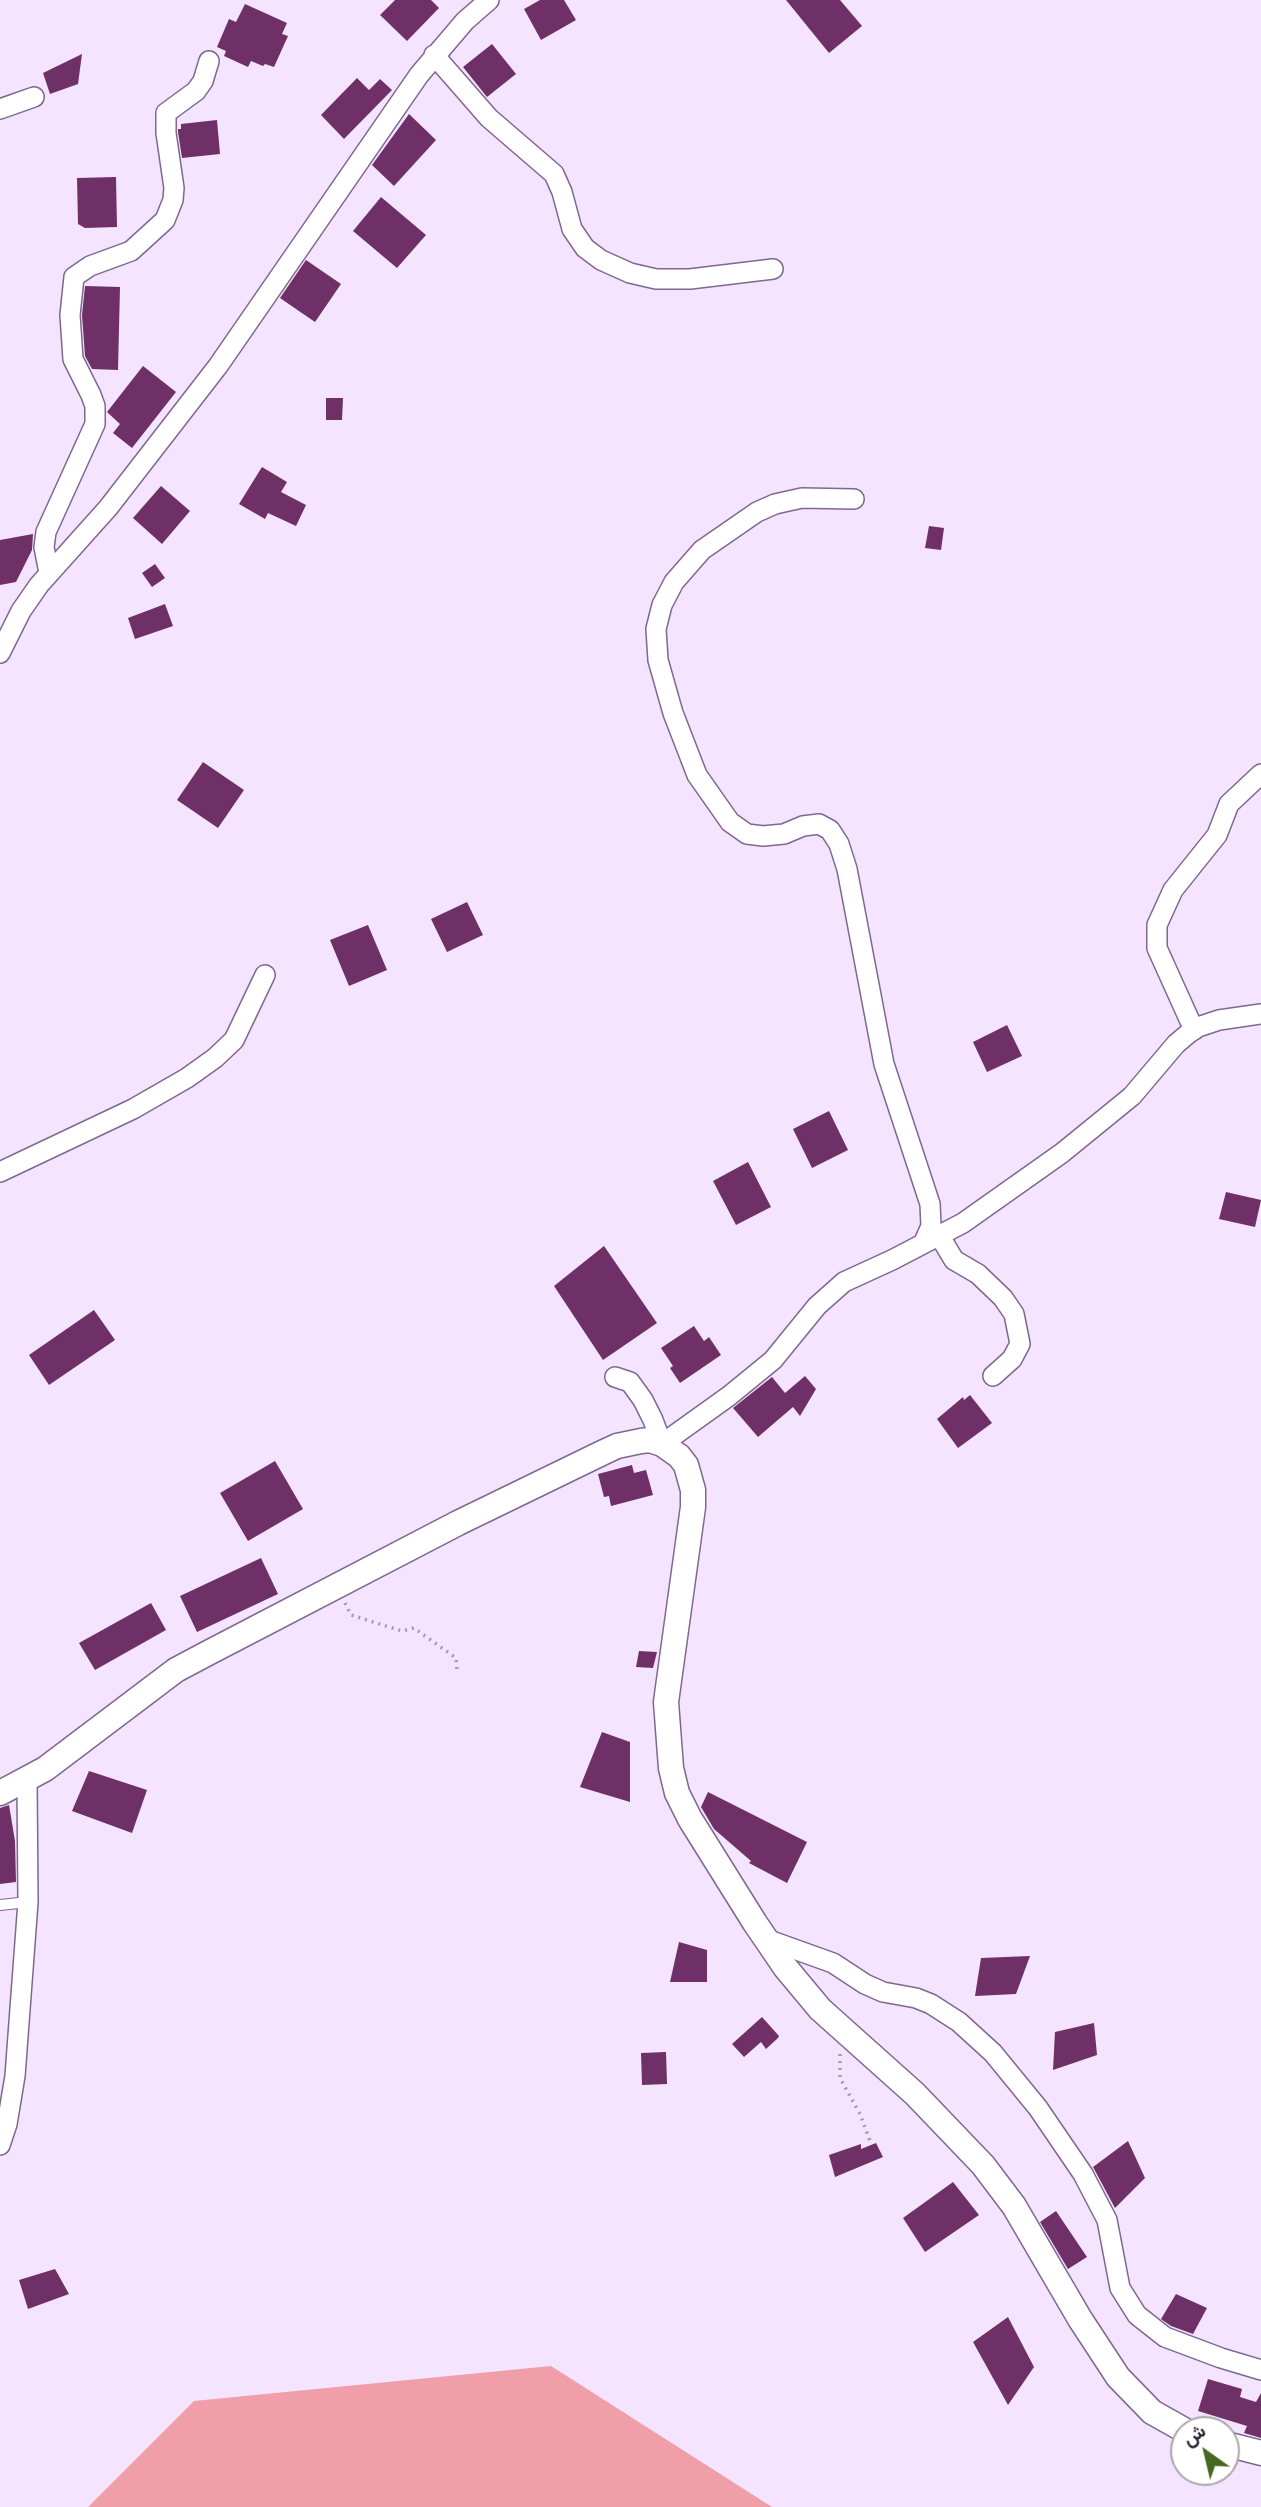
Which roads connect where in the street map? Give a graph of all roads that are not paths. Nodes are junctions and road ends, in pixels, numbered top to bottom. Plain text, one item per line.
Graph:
1 (476, 4) edge
2 (435, 55) junction
3 (209, 61) dead end
4 (34, 97) dead end
5 (0, 109) edge
6 (773, 269) dead end
7 (854, 499) dead end
8 (48, 573) junction
9 (0, 653) edge
10 (1261, 774) edge
11 (265, 975) dead end
12 (1261, 1014) edge
13 (1194, 1030) junction
14 (0, 1172) edge
15 (932, 1239) junction
16 (993, 1376) dead end
17 (615, 1377) dead end
18 (662, 1444) junction
19 (27, 1780) junction
20 (0, 1793) edge
21 (28, 1902) junction
22 (0, 1905) edge
23 (766, 1939) junction
24 (0, 2145) edge
25 (1261, 2370) edge
26 (1170, 2422) edge
27 (1240, 2448) edge
28 (1261, 2453) edge

1 - 2 street
2 - 6 street
2 - 8 street
3 - 8 street
4 - 5 street
7 - 15 street
8 - 9 street
10 - 13 street
11 - 14 street
12 - 13 street
13 - 15 street
15 - 16 street
15 - 18 street
17 - 18 street
18 - 19 street
18 - 23 street
19 - 20 street
19 - 21 street
21 - 22 lane
21 - 24 street
23 - 25 street
23 - 26 street
27 - 28 street

